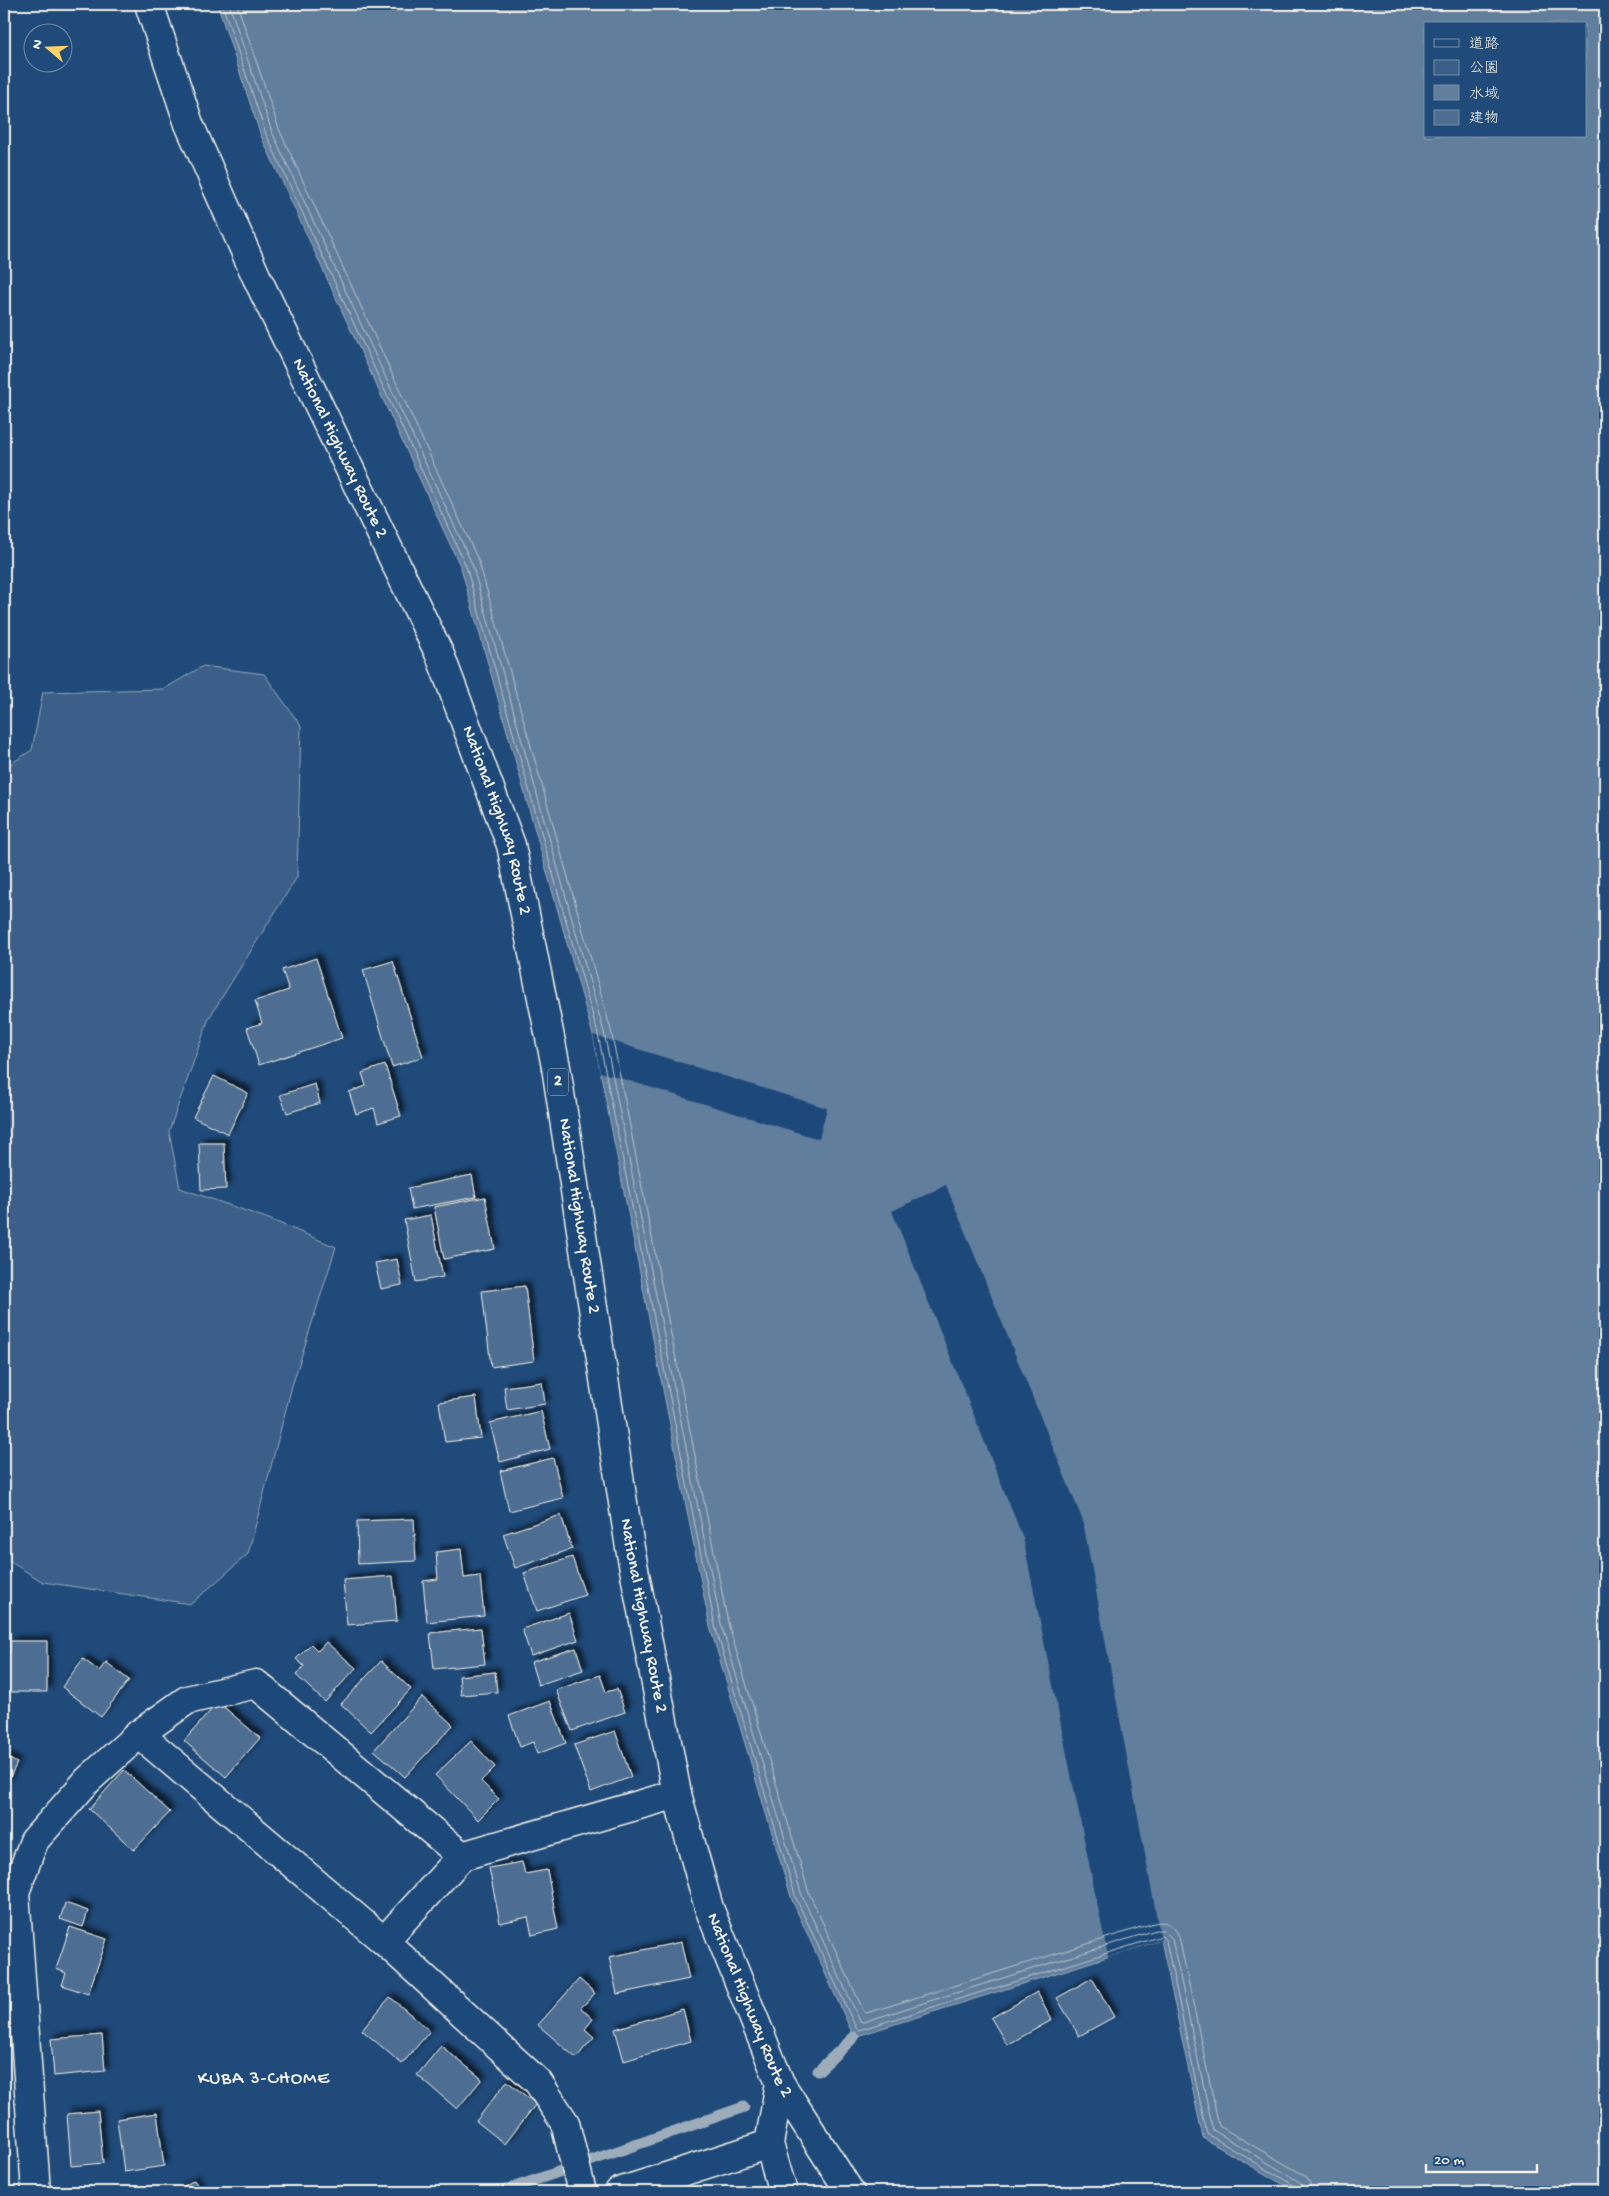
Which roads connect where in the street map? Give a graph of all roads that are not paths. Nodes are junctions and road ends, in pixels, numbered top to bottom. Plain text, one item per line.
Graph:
1 (149, 4) edge
2 (139, 1734) junction
3 (677, 1794) junction
4 (462, 1856) junction
5 (384, 1941) junction
6 (780, 2083) junction
7 (769, 2144) junction
8 (36, 2192) edge
9 (582, 2192) edge
10 (619, 2192) edge
11 (783, 2192) edge
12 (850, 2192) edge

1 - 3 main road, National Highway Route 2 / 2
2 - 4 main road
2 - 5 main road
2 - 8 main road
3 - 4 main road
3 - 6 main road, National Highway Route 2 / 2
4 - 5 main road
5 - 9 main road
6 - 7 main road
6 - 12 main road, National Highway Route 2 / 2
7 - 10 main road
7 - 11 main road

